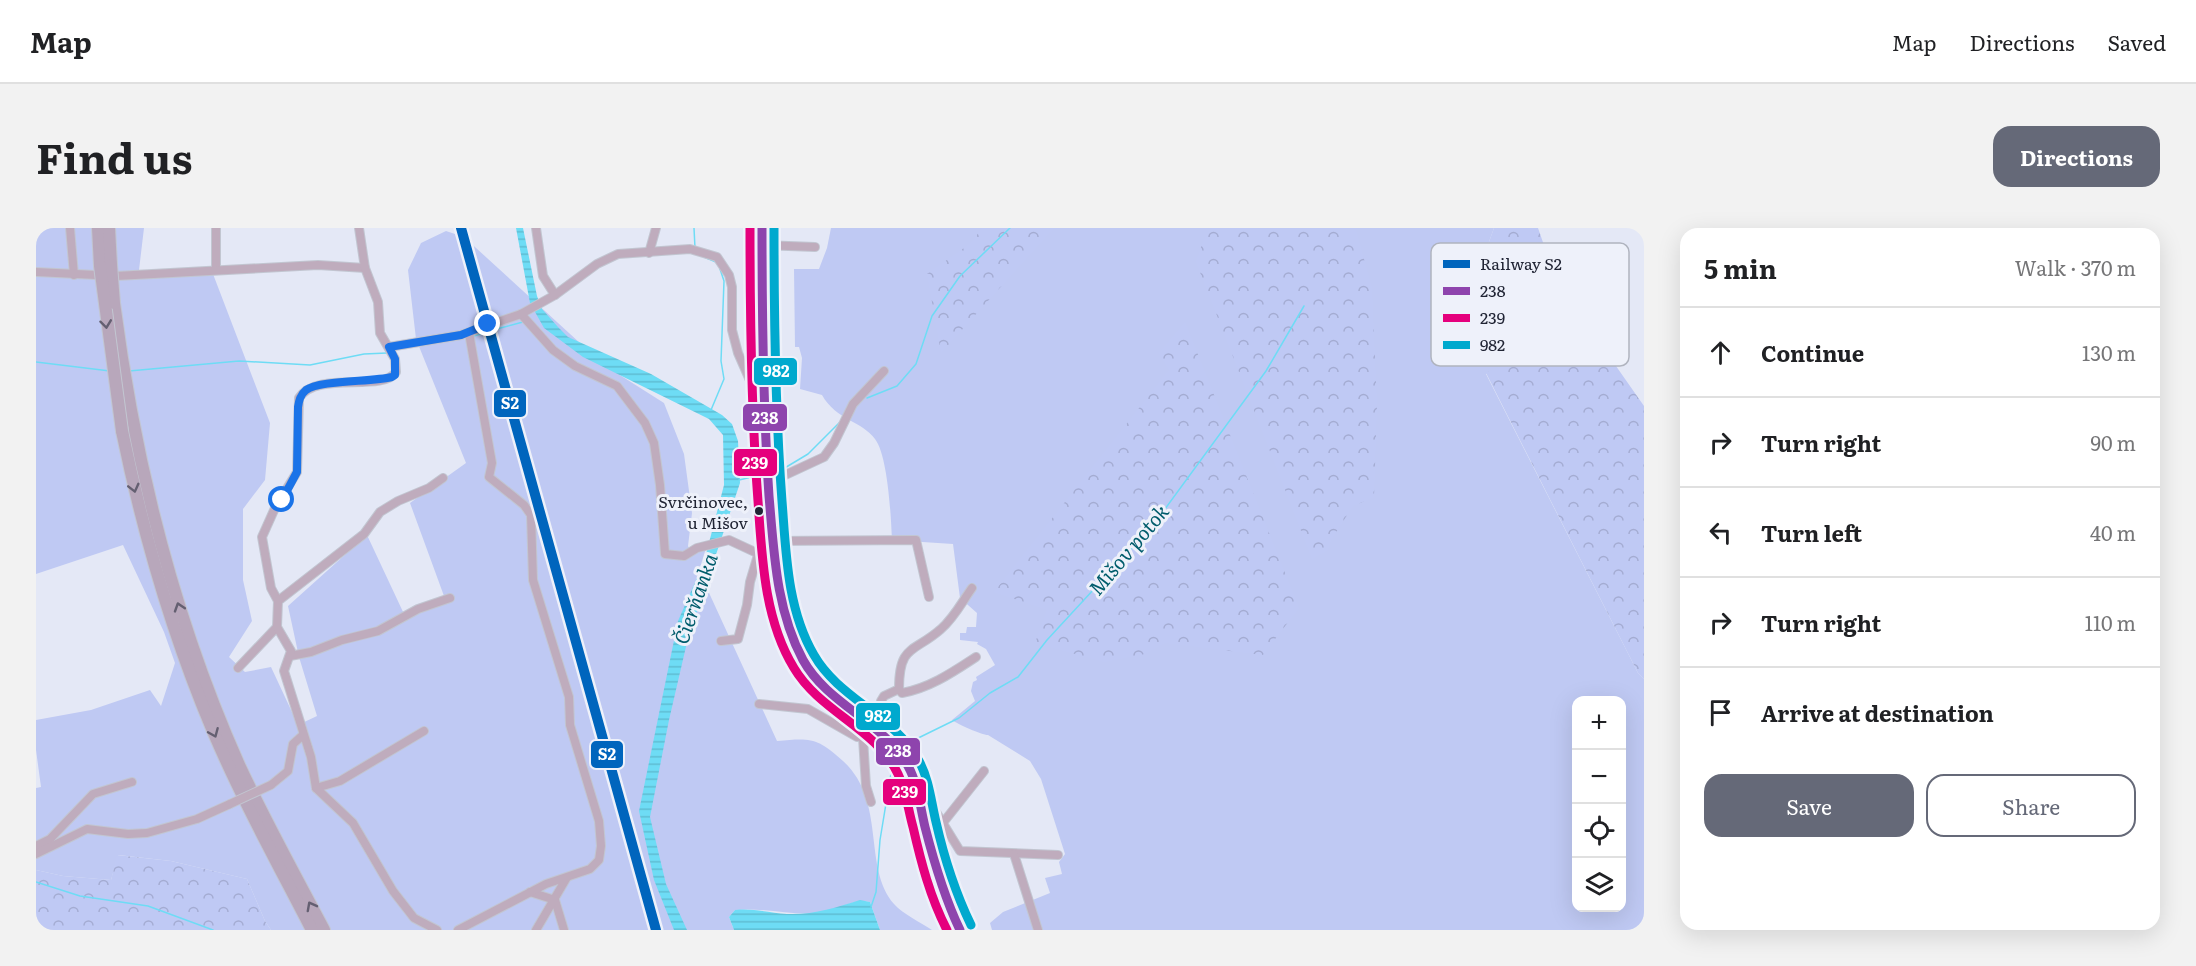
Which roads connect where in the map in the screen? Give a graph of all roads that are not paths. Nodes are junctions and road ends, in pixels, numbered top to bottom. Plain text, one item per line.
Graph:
1 (70, 228) edge
2 (98, 228) edge
3 (108, 228) edge
4 (216, 228) edge
5 (359, 228) edge
6 (536, 228) edge
7 (656, 228) edge
8 (762, 228) edge
9 (762, 245) junction
10 (815, 247) dead end
11 (649, 253) junction
12 (105, 265) junction
13 (365, 268) junction
14 (216, 269) junction
15 (36, 272) edge
16 (74, 275) junction
17 (553, 296) junction
18 (521, 314) junction
19 (469, 333) junction
20 (389, 347) junction
21 (884, 371) dead end
22 (764, 403) junction
23 (444, 478) dead end
24 (768, 483) junction
25 (772, 537) junction
26 (757, 553) junction
27 (777, 572) junction
28 (972, 588) dead end
29 (929, 597) dead end
30 (450, 598) dead end
31 (278, 601) junction
32 (277, 627) junction
33 (721, 641) dead end
34 (290, 656) junction
35 (976, 657) dead end
36 (238, 668) dead end
37 (898, 689) junction
38 (759, 704) dead end
39 (424, 731) dead end
40 (882, 734) junction
41 (303, 735) junction
42 (863, 738) junction
43 (984, 771) dead end
44 (132, 782) dead end
45 (316, 788) junction
46 (919, 799) junction
47 (871, 802) dead end
48 (942, 824) junction
49 (36, 846) edge
50 (36, 854) edge
51 (1014, 854) junction
52 (1058, 855) dead end
53 (568, 877) junction
54 (293, 884) junction
55 (530, 892) junction
56 (555, 900) junction
57 (312, 930) edge
58 (324, 930) edge
59 (437, 930) edge
60 (458, 930) edge
61 (536, 930) edge
62 (564, 930) edge
63 (960, 930) edge
64 (1038, 930) edge

1 - 16 street
2 - 12 highway
3 - 12 highway
4 - 14 street
5 - 13 street
6 - 17 street
7 - 11 street
8 - 9 main road
9 - 10 street
9 - 22 main road
11 - 17 street
11 - 22 street
12 - 54 highway, bridge
13 - 14 street
13 - 20 street
14 - 16 street
15 - 16 street
17 - 18 street
18 - 19 street
18 - 26 street
19 - 20 street
19 - 53 street
20 - 31 street
21 - 24 street
22 - 24 main road
23 - 31 street
24 - 25 main road
25 - 26 street
25 - 27 main road
25 - 29 street
26 - 27 street
26 - 33 street
27 - 40 main road
28 - 37 street
30 - 34 street
31 - 32 street
32 - 34 street
32 - 36 street
34 - 41 street
35 - 37 street
37 - 40 street
38 - 42 street
39 - 45 street
40 - 42 street
40 - 46 main road
41 - 45 street
41 - 50 street, bridge
42 - 47 street
43 - 48 street
44 - 49 street
45 - 59 street
46 - 48 street
46 - 63 main road
48 - 51 street
51 - 52 street
51 - 64 street
53 - 55 street
53 - 56 street
54 - 57 highway
58 -> 54 highway
55 - 56 street
55 - 60 street
56 - 61 street
56 - 62 street

